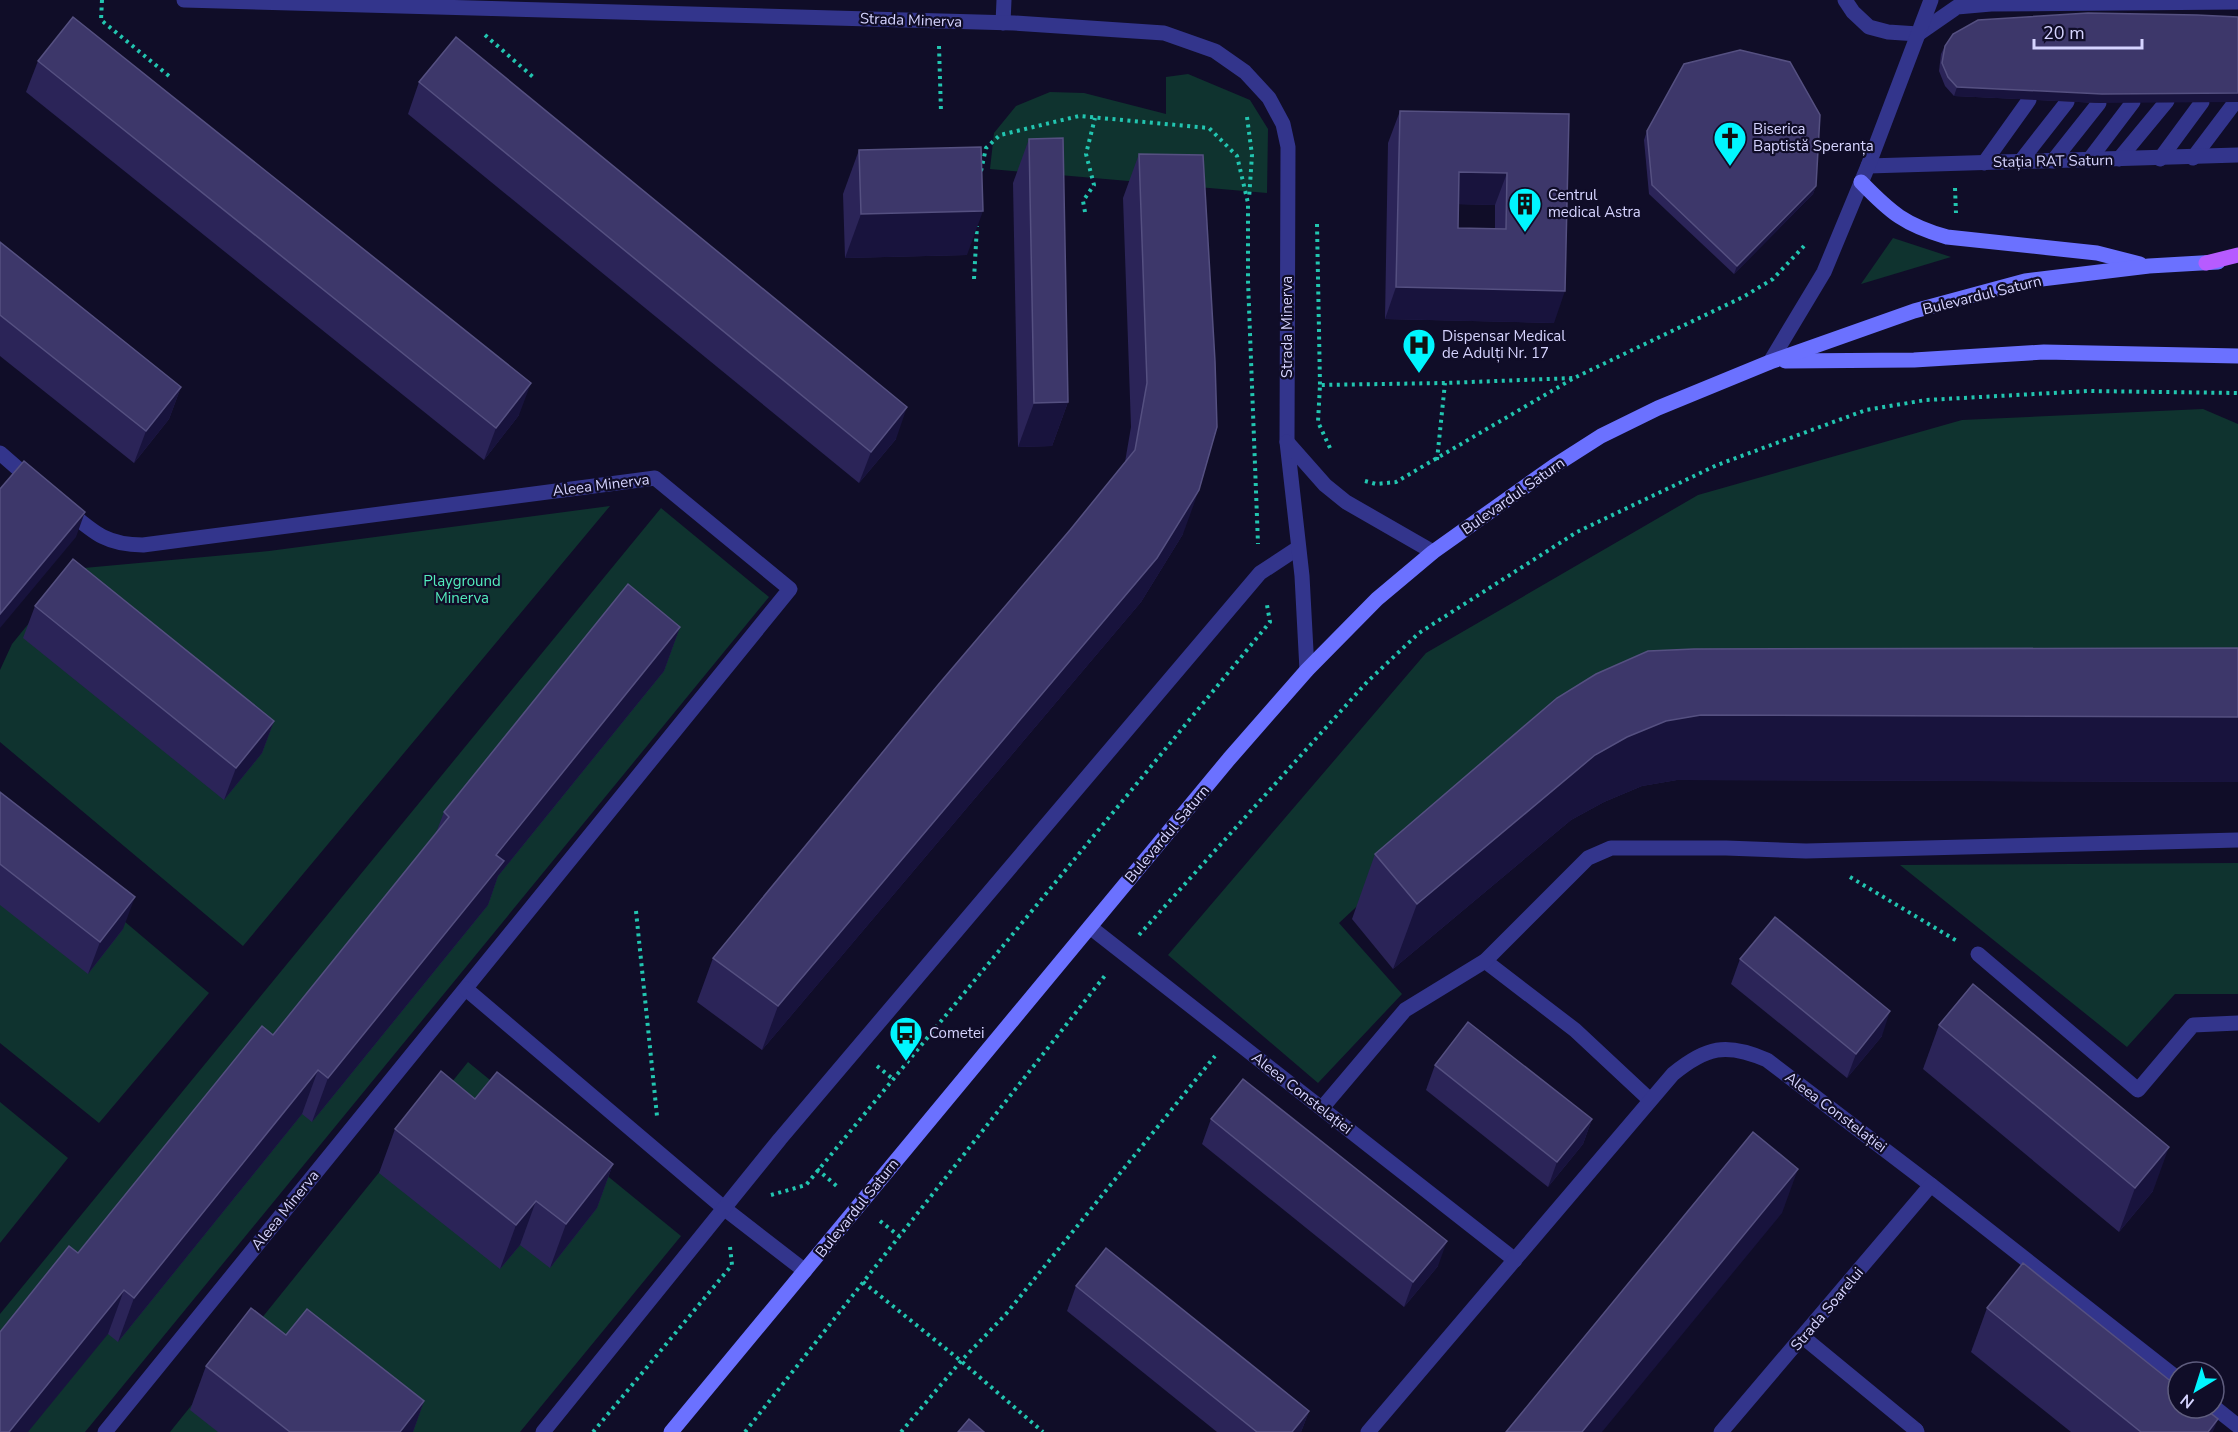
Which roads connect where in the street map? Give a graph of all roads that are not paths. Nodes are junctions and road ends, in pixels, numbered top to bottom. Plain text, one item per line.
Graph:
1 (184, 0) edge
2 (1004, 0) edge
3 (1845, 0) edge
4 (1931, 0) edge
5 (2211, 2) junction
6 (2238, 2) edge
7 (2097, 3) junction
8 (2138, 3) junction
9 (2174, 3) junction
10 (2164, 16) edge
11 (2200, 16) edge
12 (2085, 21) edge
13 (2124, 22) edge
14 (1003, 23) junction
15 (1918, 34) junction
16 (2029, 100) edge
17 (2168, 101) edge
18 (2236, 101) edge
19 (2067, 102) edge
20 (2133, 102) edge
21 (2202, 102) edge
22 (2099, 103) edge
23 (2238, 155) edge
24 (2193, 158) junction
25 (2120, 159) junction
26 (2160, 159) junction
27 (2089, 160) junction
28 (2053, 161) junction
29 (2020, 162) junction
30 (1984, 163) junction
31 (1868, 166) junction
32 (1861, 182) junction
33 (2238, 255) edge
34 (2238, 261) edge
35 (2206, 263) junction
36 (2149, 266) junction
37 (2238, 356) edge
38 (1770, 362) junction
39 (1287, 442) junction
40 (0, 453) edge
41 (1298, 548) junction
42 (1433, 552) junction
43 (1307, 670) junction
44 (2238, 840) edge
45 (1090, 927) junction
46 (1978, 954) road end
47 (1485, 961) junction
48 (465, 989) junction
49 (2238, 1023) edge
50 (1650, 1100) junction
51 (1322, 1108) junction
52 (1931, 1185) junction
53 (725, 1209) junction
54 (1515, 1260) junction
55 (805, 1270) junction
56 (1803, 1337) junction
57 (2166, 1370) edge
58 (2226, 1416) edge
59 (2238, 1426) edge
60 (1916, 1431) edge
61 (105, 1432) edge
62 (543, 1432) edge
63 (671, 1432) edge
64 (1368, 1432) edge
65 (1721, 1432) edge

1 - 14 street, Strada Minerva
2 - 14 street
3 - 15 street
4 - 15 street
5 - 6 street
5 - 9 street
5 - 11 street
7 - 8 street
7 - 12 street
7 - 15 street
8 - 9 street
8 - 13 street
9 - 10 street
14 - 39 street, Strada Minerva
15 - 31 street
16 - 30 street
17 - 25 street
18 - 24 street
19 - 29 street
20 - 27 street
21 - 26 street
22 - 28 street
23 - 24 street, Stația RAT Saturn
24 - 26 street, Stația RAT Saturn
25 - 26 street, Stația RAT Saturn
25 - 27 street, Stația RAT Saturn
27 - 28 street, Stația RAT Saturn
28 - 29 street, Stația RAT Saturn
29 - 30 street, Stația RAT Saturn
30 - 31 street, Stația RAT Saturn
31 - 32 street
32 - 36 main road
32 - 38 street
33 - 35 main road
34 - 35 main road, Bulevardul Saturn
35 - 36 main road, Bulevardul Saturn
36 - 38 main road, Bulevardul Saturn
37 - 38 main road, Bulevardul Saturn
38 - 42 main road, Bulevardul Saturn
39 - 41 street, Strada Minerva
39 - 42 street
40 - 48 street, Aleea Minerva
41 - 43 street, Strada Minerva
41 - 53 street
42 - 43 main road, Bulevardul Saturn
43 - 45 main road, Bulevardul Saturn
44 - 47 street
45 - 51 street, Aleea Constelației
45 - 55 main road, Bulevardul Saturn
46 - 49 street
47 - 50 street
47 - 51 street
48 - 53 street
48 - 61 street, Aleea Minerva
50 - 52 street, Aleea Constelației
50 - 54 street, Aleea Constelației
51 - 54 street, Aleea Constelației
52 - 56 street, Strada Soarelui
52 - 57 street, Aleea Constelației
53 - 55 street
53 - 62 street
54 - 64 street, Aleea Constelației
55 - 63 main road, Bulevardul Saturn
56 - 60 street
56 - 65 street, Strada Soarelui
58 - 59 street

